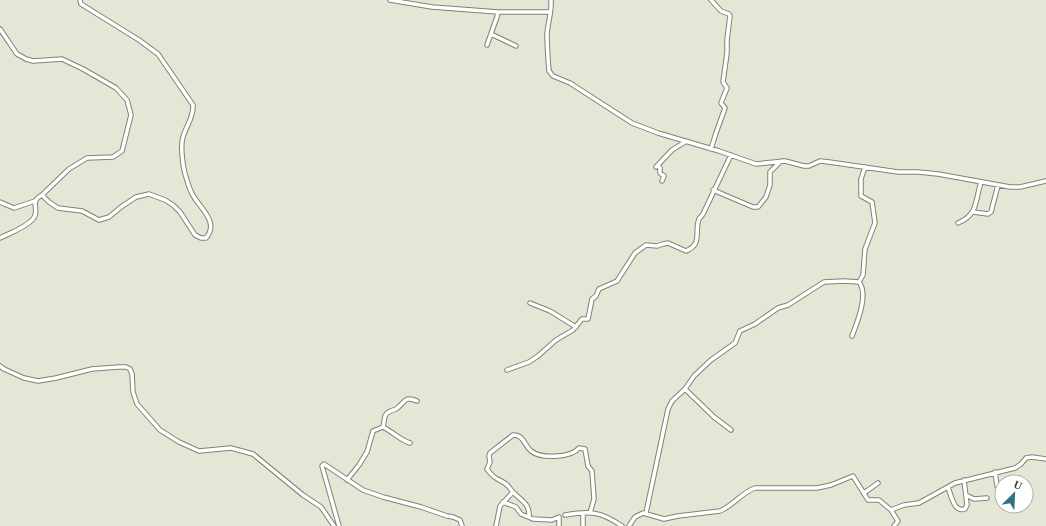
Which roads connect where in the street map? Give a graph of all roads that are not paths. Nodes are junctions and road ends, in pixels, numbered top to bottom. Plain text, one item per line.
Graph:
1 (80, 0) edge
2 (390, 0) edge
3 (551, 0) edge
4 (711, 0) edge
5 (498, 12) junction
6 (550, 12) junction
7 (0, 29) edge
8 (491, 34) junction
9 (487, 45) dead end
10 (516, 46) dead end
11 (686, 142) junction
12 (711, 150) junction
13 (730, 155) junction
14 (781, 161) junction
15 (865, 167) junction
16 (662, 181) dead end
17 (1046, 181) edge
18 (981, 182) junction
19 (998, 185) junction
20 (713, 190) junction
21 (42, 195) junction
22 (35, 201) junction
23 (0, 202) edge
24 (973, 212) junction
25 (958, 223) dead end
26 (0, 238) edge
27 (859, 282) junction
28 (530, 303) dead end
29 (576, 327) junction
30 (852, 336) dead end
31 (0, 366) edge
32 (507, 370) dead end
33 (685, 389) junction
34 (417, 401) dead end
35 (383, 427) junction
36 (731, 430) dead end
37 (410, 443) dead end
38 (1046, 459) edge
39 (995, 472) joint
40 (347, 480) junction
41 (964, 480) junction
42 (878, 483) dead end
43 (948, 487) junction
44 (513, 492) junction
45 (864, 493) junction
46 (966, 495) junction
47 (987, 498) dead end
48 (502, 502) junction
49 (891, 510) junction
50 (583, 513) junction
51 (590, 513) junction
52 (646, 513) junction
53 (565, 515) dead end
54 (529, 517) junction
55 (334, 526) edge
56 (339, 526) edge
57 (462, 526) edge
58 (496, 526) edge
59 (559, 526) edge
60 (583, 526) edge
61 (622, 526) edge
62 (629, 526) edge
63 (894, 526) edge

1 - 21 street
2 - 5 street
3 - 6 street
4 - 12 street
5 - 6 street
5 - 8 street
6 - 11 street
7 - 21 street
8 - 9 street
8 - 10 street
11 - 12 street
11 - 16 street
12 - 13 street
13 - 14 street
13 - 20 street
14 - 15 street
14 - 20 street
15 - 18 street
15 - 27 street
17 - 19 street
18 - 19 street
18 - 24 street
19 - 24 street
20 - 29 street
21 - 22 street
22 - 23 street
22 - 26 street
24 - 25 street
27 - 30 street
27 - 33 street
28 - 29 street
29 - 32 street
31 - 55 street
33 - 36 street
33 - 52 street
34 - 35 street
35 - 37 street
35 - 40 street
38 - 39 street
39 - 41 street
40 - 56 street
40 - 57 street
41 - 43 street
41 - 46 street
42 - 45 street
43 - 46 street
43 - 49 street
44 - 48 street
44 - 51 street
44 - 54 street
45 - 49 street
45 - 52 street
46 - 47 street
48 - 54 street
48 - 58 street
49 - 63 street
50 - 51 street
50 - 53 street
50 - 60 street
51 - 61 street
52 - 62 street
54 - 59 street

